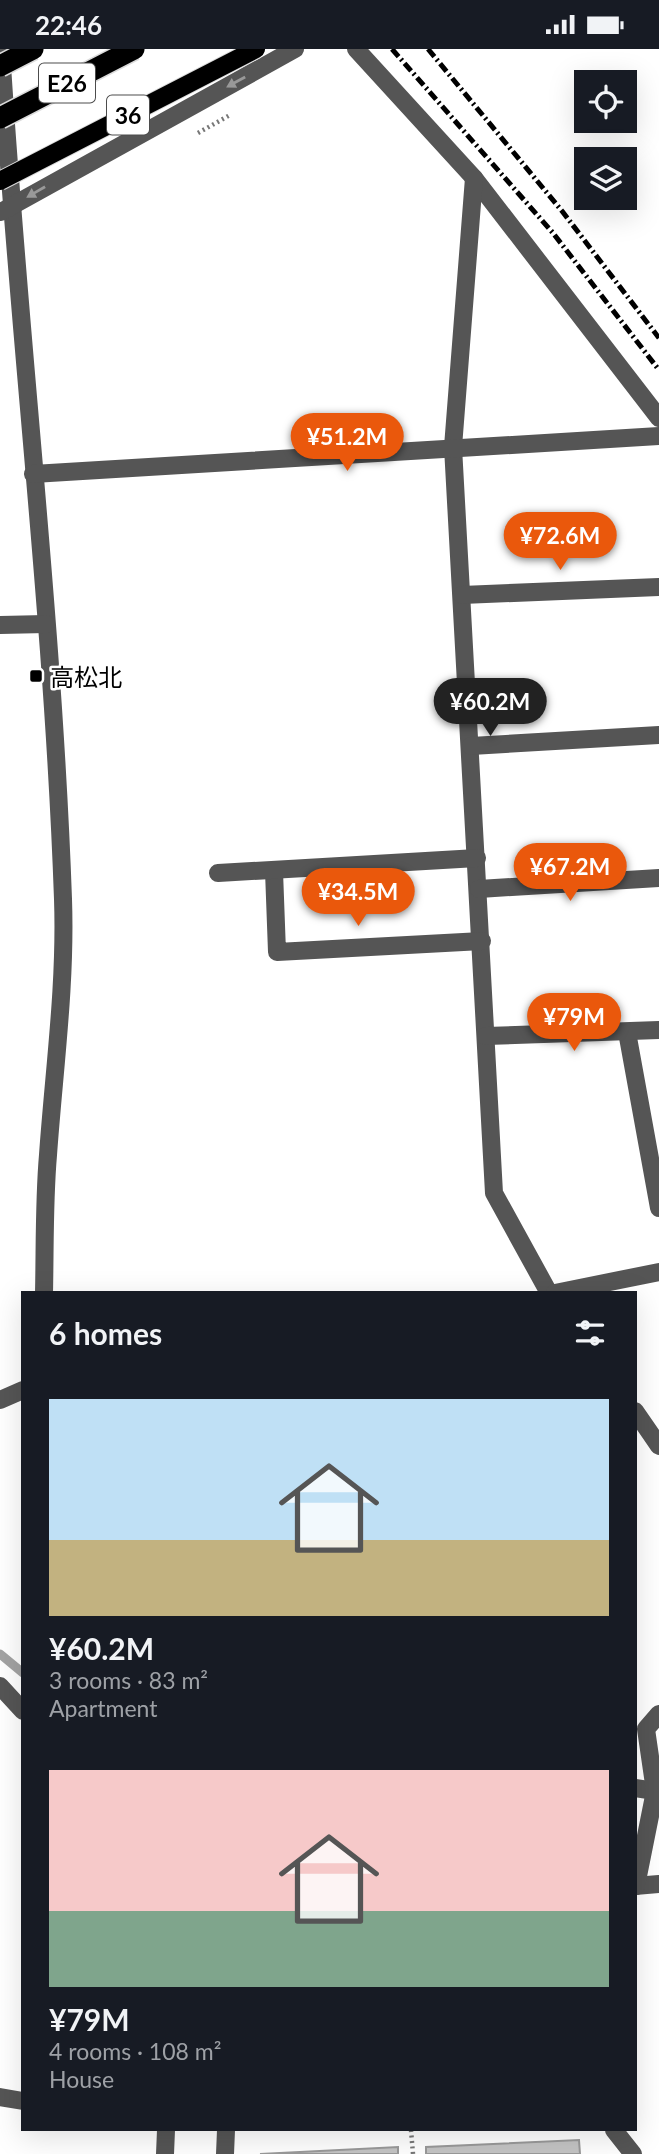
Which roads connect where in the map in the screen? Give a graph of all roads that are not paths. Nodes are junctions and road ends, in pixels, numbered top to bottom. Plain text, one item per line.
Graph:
1 (1, 49) edge
2 (33, 49) edge
3 (134, 49) edge
4 (256, 49) edge
5 (295, 49) edge
6 (356, 49) edge
7 (0, 66) edge
8 (0, 118) edge
9 (474, 178) junction
10 (0, 181) edge
11 (5, 209) edge
12 (659, 418) edge
13 (659, 436) edge
14 (453, 446) junction
15 (33, 474) junction
16 (659, 587) edge
17 (462, 595) junction
18 (46, 624) junction
19 (0, 625) edge
20 (659, 735) edge
21 (471, 746) junction
22 (477, 859) junction
23 (274, 871) junction
24 (218, 873) dead end
25 (659, 879) edge
26 (480, 890) junction
27 (482, 941) junction
28 (659, 1030) edge
29 (627, 1032) junction
30 (486, 1036) junction
31 (659, 1208) edge
32 (659, 1272) edge
33 (44, 1291) edge
34 (548, 1291) edge
35 (565, 1291) edge
36 (21, 1391) edge
37 (0, 1399) edge
38 (637, 1414) edge
39 (659, 1446) edge
40 (0, 1686) edge
41 (21, 1709) edge
42 (659, 1714) edge
43 (637, 1789) edge
44 (655, 1791) junction
45 (637, 1881) edge
46 (659, 1884) edge
47 (637, 1886) edge
48 (0, 2097) edge
49 (21, 2101) edge
50 (166, 2131) edge
51 (226, 2131) edge
52 (615, 2131) edge
53 (165, 2154) edge
54 (225, 2154) edge
55 (632, 2154) edge

1 - 11 street
2 - 7 highway, E26, bridge
3 - 8 highway, E26, bridge
4 - 10 main road, 36, bridge
5 -> 11 street
6 - 9 street
9 - 12 street
9 - 14 street
11 - 15 street
13 - 14 street
14 - 15 street
14 - 17 street
15 - 18 street
16 - 17 street
17 - 21 street
18 - 19 street
18 - 33 street
20 - 21 street
21 - 22 street
22 - 23 street
22 - 26 street
23 - 24 street
23 - 27 street
25 - 26 street
26 - 27 street
27 - 30 street
28 - 29 street
29 - 30 street
29 - 31 street
30 - 34 street
32 - 35 street
36 - 37 street
38 - 39 street
40 - 41 street
42 - 44 street
43 - 44 street
44 - 45 street
46 - 47 street
48 - 49 street
50 - 53 street
51 - 54 street
52 - 55 street

